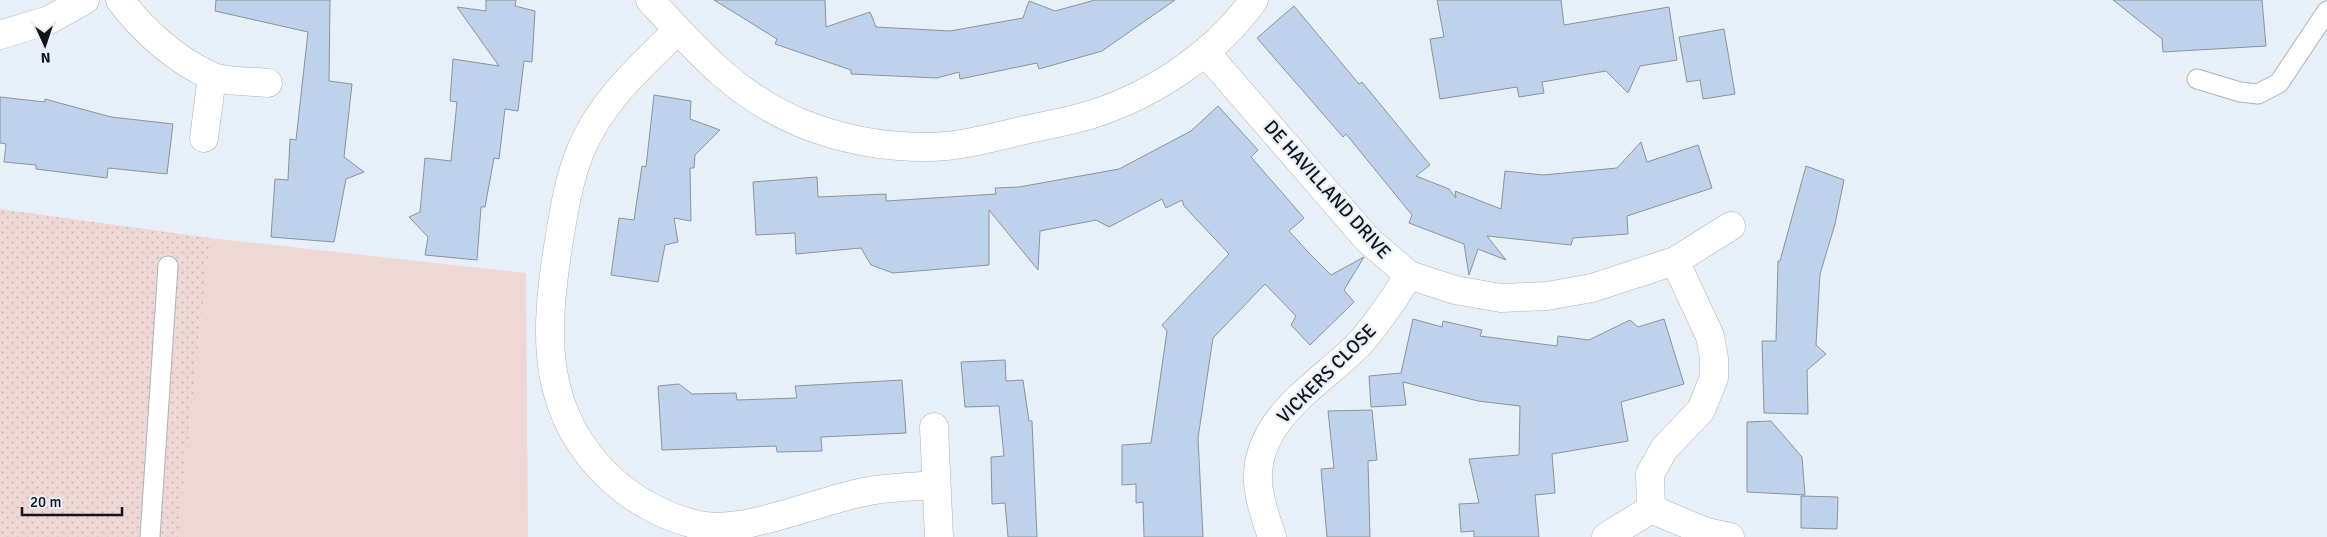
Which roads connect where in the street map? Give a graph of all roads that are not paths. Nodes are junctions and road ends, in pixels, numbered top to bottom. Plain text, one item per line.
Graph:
1 (86, 0) edge
2 (120, 0) edge
3 (650, 0) edge
4 (1254, 0) edge
5 (2327, 12) edge
6 (678, 30) junction
7 (0, 35) edge
8 (1206, 53) junction
9 (212, 77) junction
10 (2197, 79) dead end
11 (268, 83) dead end
12 (204, 138) dead end
13 (1731, 226) dead end
14 (1675, 261) junction
15 (168, 266) dead end
16 (1409, 275) junction
17 (934, 427) dead end
18 (936, 485) junction
19 (1651, 509) junction
20 (700, 531) edge
21 (150, 537) edge
22 (939, 537) edge
23 (1272, 537) edge
24 (1606, 537) edge
25 (1730, 537) edge

1 - 7 street
2 - 9 street
3 - 6 street
4 - 8 street
5 - 10 lane
6 - 8 street
6 - 20 street
8 - 16 street, DE HAVILLAND DRIVE
9 - 11 street
9 - 12 street
13 - 14 street, DE HAVILLAND DRIVE
14 - 16 street, DE HAVILLAND DRIVE
14 - 19 street
15 - 21 lane
16 - 23 street, VICKERS CLOSE
17 - 18 street
18 - 20 street
18 - 22 street
19 - 24 street
19 - 25 street

